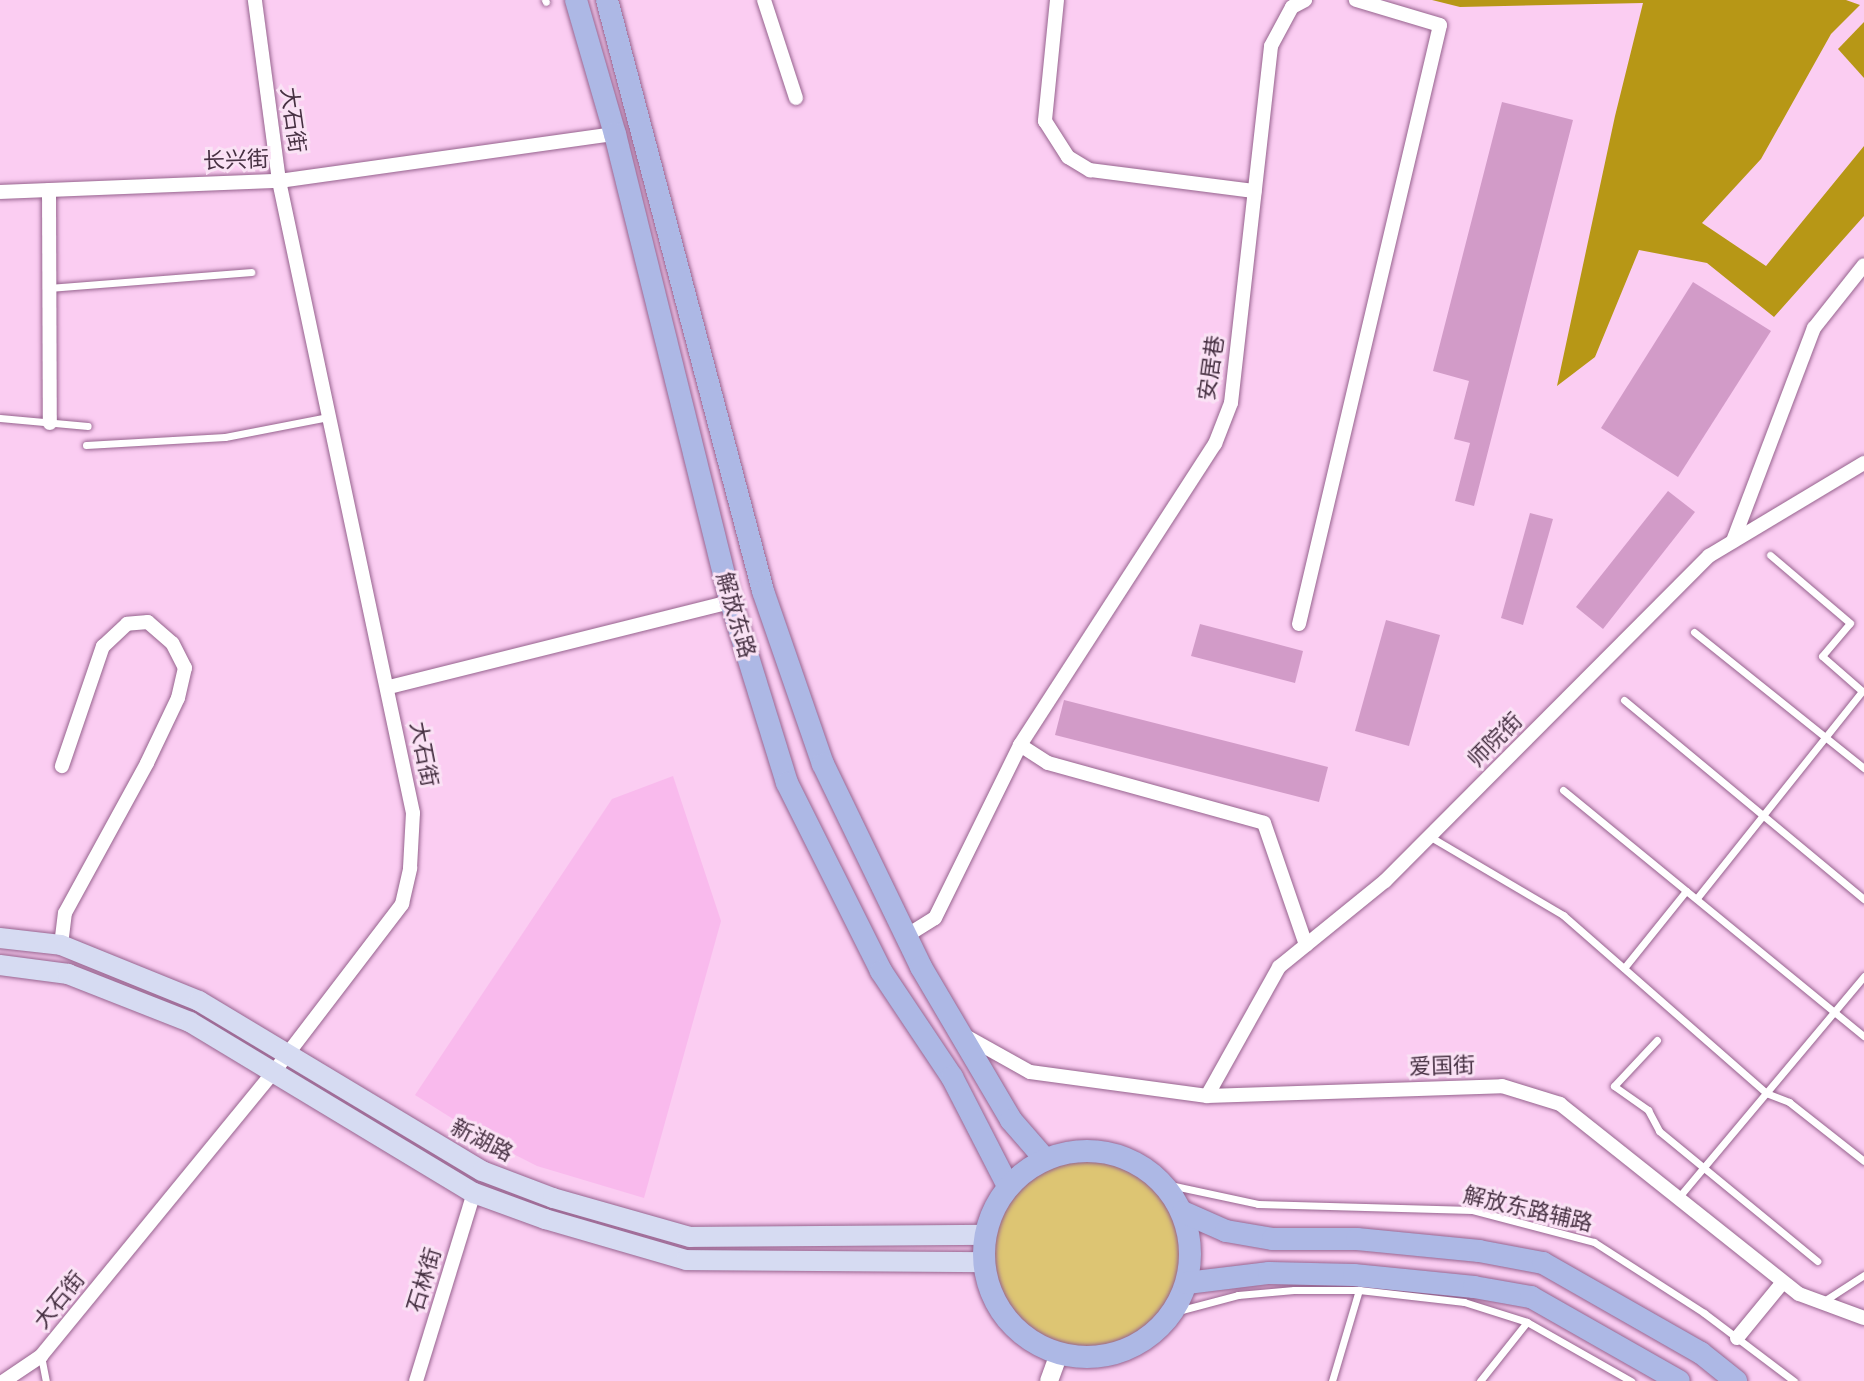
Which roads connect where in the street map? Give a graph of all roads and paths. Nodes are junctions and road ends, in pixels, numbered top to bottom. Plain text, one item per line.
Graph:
1 (255, 0) edge
2 (576, 0) edge
3 (607, 0) edge
4 (764, 0) edge
5 (1057, 0) edge
6 (1305, 0) edge
7 (1356, 0) edge
8 (796, 98) dead end
9 (615, 134) junction
10 (279, 181) junction
11 (49, 190) junction
12 (1255, 191) junction
13 (0, 192) edge
14 (1864, 265) edge
15 (251, 272) dead end
16 (49, 288) junction
17 (330, 416) junction
18 (0, 418) edge
19 (50, 423) junction
20 (88, 426) dead end
21 (86, 445) dead end
22 (1864, 463) edge
23 (1733, 541) junction
24 (1770, 555) dead end
25 (731, 602) junction
26 (1299, 624) dead end
27 (1694, 632) dead end
28 (389, 687) junction
29 (1624, 700) dead end
30 (1827, 739) junction
31 (1020, 745) junction
32 (62, 766) dead end
33 (1864, 768) edge
34 (1563, 790) dead end
35 (1764, 818) junction
36 (1429, 836) junction
37 (1686, 891) junction
38 (1697, 898) junction
39 (1864, 899) edge
40 (906, 936) junction
41 (0, 938) edge
42 (61, 945) junction
43 (1306, 945) junction
44 (0, 965) edge
45 (1624, 968) junction
46 (1864, 976) edge
47 (1834, 1011) junction
48 (961, 1033) junction
49 (1864, 1036) edge
50 (1657, 1040) dead end
51 (286, 1054) junction
52 (273, 1073) junction
53 (1766, 1093) junction
54 (1207, 1096) junction
55 (1045, 1159) junction
56 (1864, 1161) edge
57 (1703, 1168) junction
58 (1165, 1184) junction
59 (1008, 1186) junction
60 (474, 1193) junction
61 (1678, 1198) junction
62 (1183, 1212) junction
63 (985, 1235) junction
64 (1817, 1261) dead end
65 (983, 1262) junction
66 (1864, 1275) edge
67 (1783, 1282) junction
68 (1187, 1283) junction
69 (1359, 1290) junction
70 (1819, 1304) junction
71 (1174, 1312) junction
72 (1864, 1318) edge
73 (1527, 1322) junction
74 (1737, 1338) junction
75 (1059, 1354) junction
76 (41, 1356) junction
77 (1619, 1378) edge
78 (4, 1381) edge
79 (46, 1381) edge
80 (416, 1381) edge
81 (1049, 1381) edge
82 (1332, 1381) edge
83 (1480, 1381) edge
84 (1631, 1381) edge
85 (1679, 1381) edge
86 (1736, 1381) edge
87 (1794, 1381) edge

1 - 10 street, 大石街
2 - 9 main road, 解放东路
3 - 40 main road, 解放东路
4 - 8 street
5 - 12 street
6 - 12 street, 安居巷
7 - 26 street
9 - 10 street, 长兴街
9 - 25 main road, 解放东路
10 - 11 street, 长兴街
10 - 17 street, 大石街
11 - 13 street, 长兴街
11 - 16 street
12 - 31 street, 安居巷
14 - 23 street
15 - 16 lane
16 - 19 street
17 - 21 lane
17 - 28 street, 大石街
18 - 19 lane
19 - 20 lane
22 - 23 street, 师院街
23 - 36 street, 师院街
24 - 30 lane
25 - 28 street
25 - 59 main road, 解放东路
27 - 30 lane
28 - 51 street, 大石街
29 - 35 lane
30 - 33 lane
30 - 35 lane
31 - 40 street, 安居巷
31 - 43 street
32 - 42 street
34 - 37 lane
35 - 38 lane
35 - 39 lane
36 - 43 street, 师院街
36 - 45 lane
37 - 38 lane
37 - 45 lane
38 - 47 lane
40 - 48 main road, 解放东路
41 - 42 main road, 新湖路
42 - 51 main road, 新湖路
43 - 54 street, 师院街
44 - 52 main road
45 - 53 lane
46 - 47 lane
47 - 49 lane
47 - 53 lane
48 - 54 street, 爱国街
48 - 55 main road, 解放东路
50 - 57 lane
51 - 52 street, 大石街
51 - 63 main road, 新湖路
52 - 60 main road
52 - 76 street, 大石街
53 - 56 lane
53 - 57 lane
54 - 61 street, 爱国街
55 - 58 main road
55 - 59 main road
57 - 61 lane
57 - 64 lane
58 - 62 main road
58 - 74 lane, 解放东路辅路
59 - 63 main road
60 - 65 main road
60 - 80 street, 石林街
61 - 67 street, 爱国街
62 - 68 main road
62 - 86 main road
63 - 65 main road
65 - 75 main road
66 - 70 lane
67 - 70 street, 爱国街
67 - 74 street
68 - 71 main road
68 - 85 main road
69 - 71 lane
69 - 73 lane
69 - 82 lane
70 - 72 street, 爱国街
71 - 75 main road
73 - 77 lane
73 - 83 lane
74 - 87 lane, 解放东路辅路
75 - 81 street
76 - 78 street, 大石街
76 - 79 lane
77 - 84 lane

